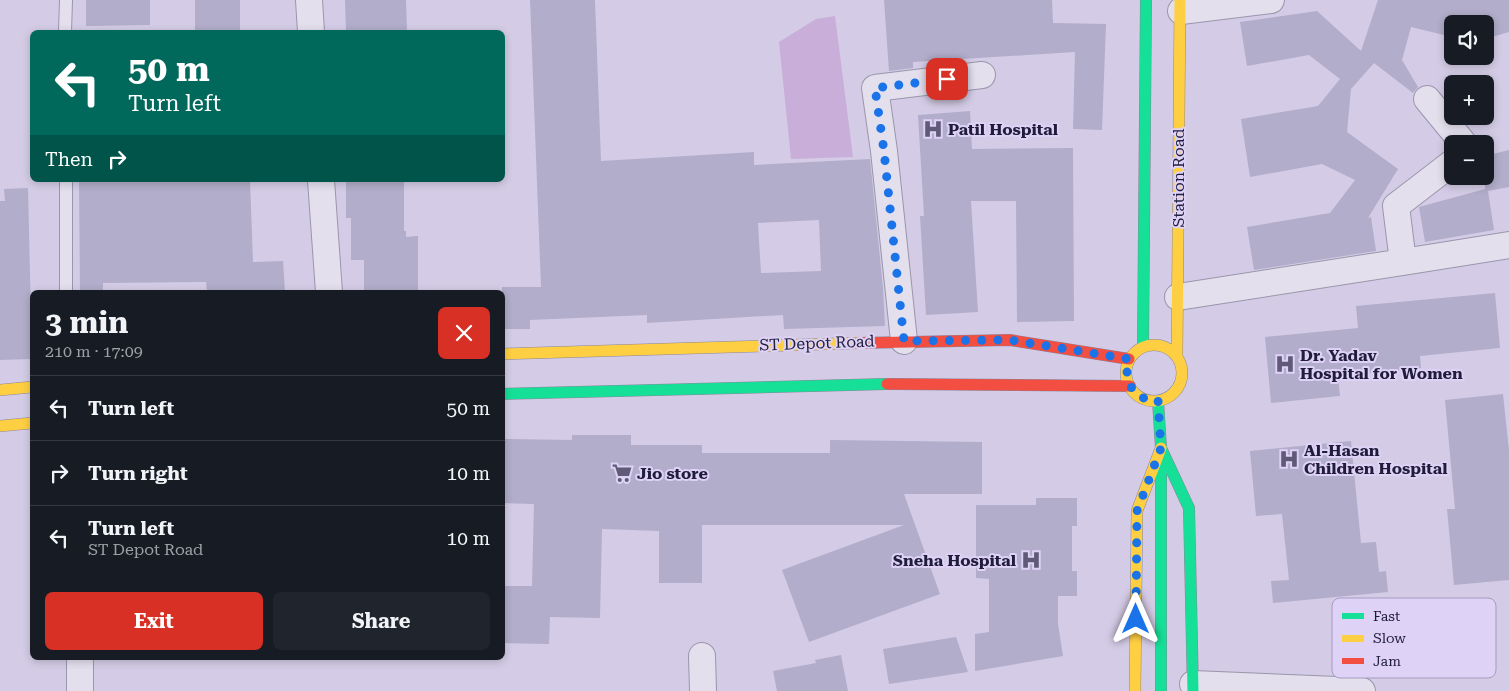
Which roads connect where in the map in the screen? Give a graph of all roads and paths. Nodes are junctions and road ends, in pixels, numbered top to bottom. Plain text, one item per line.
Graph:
1 (66, 0) edge
2 (308, 0) edge
3 (1146, 0) edge
4 (1271, 0) edge
5 (1180, 5) edge
6 (65, 30) edge
7 (311, 30) edge
8 (982, 75) dead end
9 (1427, 99) dead end
10 (1457, 135) edge
11 (1444, 169) edge
12 (66, 182) edge
13 (321, 182) edge
14 (1509, 246) edge
15 (1403, 262) junction
16 (66, 290) edge
17 (329, 290) edge
18 (1178, 297) junction
19 (904, 341) junction
20 (1143, 347) junction
21 (505, 354) edge
22 (1176, 356) junction
23 (1129, 359) junction
24 (1130, 386) junction
25 (30, 387) edge
26 (0, 390) edge
27 (505, 394) edge
28 (1158, 400) junction
29 (30, 423) edge
30 (0, 426) edge
31 (1161, 448) junction
32 (702, 656) dead end
33 (80, 660) edge
34 (1192, 688) edge
35 (80, 691) edge
36 (703, 691) edge
37 (1135, 691) edge
38 (1161, 691) edge
39 (1362, 691) edge

1 - 6 lane
2 - 7 street
3 - 20 main road, Station Road
4 - 5 street
5 - 18 main road, Station Road
8 - 19 street
9 - 10 street
11 - 15 street
12 - 16 lane
13 - 17 street
14 - 15 street
15 - 18 street
18 - 22 main road, Station Road
19 - 21 main road, ST Depot Road
19 - 23 main road, ST Depot Road
20 - 22 main road
20 - 23 main road
22 - 28 main road
23 - 24 main road
24 - 27 main road
24 - 28 main road
25 - 26 main road
28 - 31 main road
29 - 30 main road
31 - 34 main road
31 - 37 main road
31 - 38 main road
32 - 36 street
33 - 35 street
34 - 39 street

